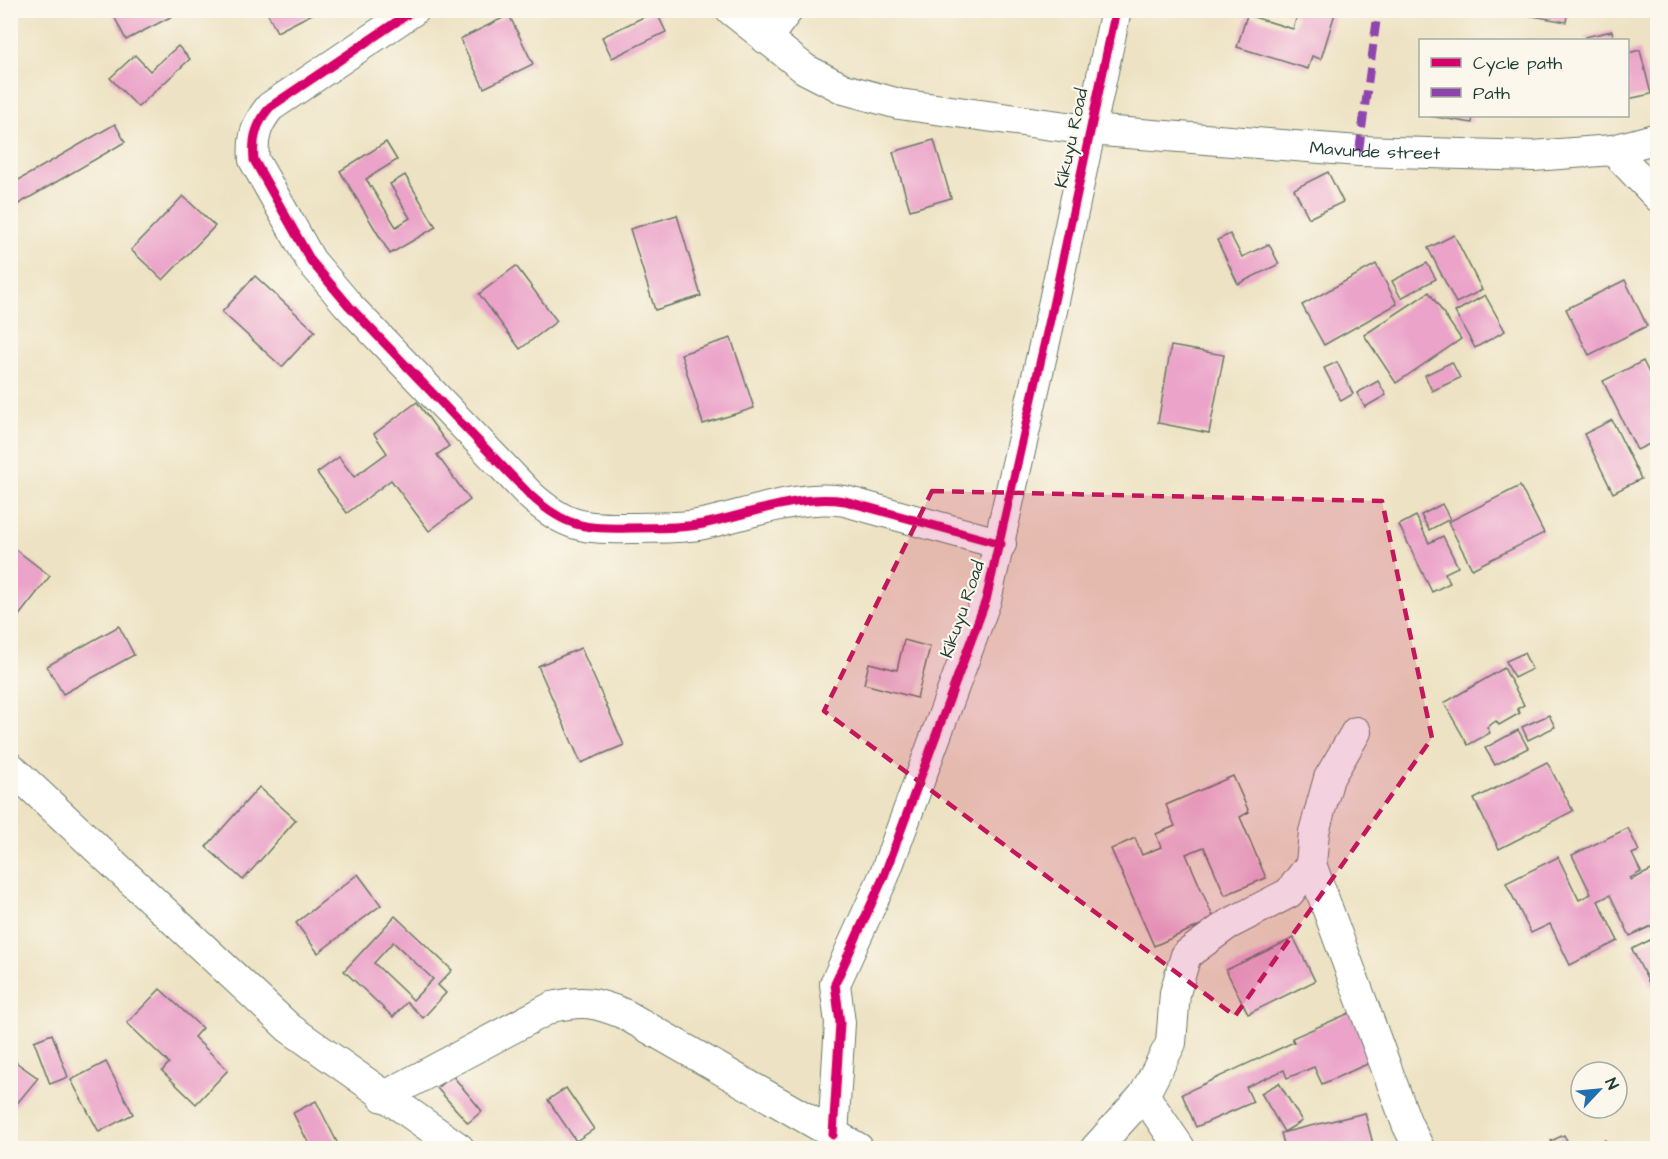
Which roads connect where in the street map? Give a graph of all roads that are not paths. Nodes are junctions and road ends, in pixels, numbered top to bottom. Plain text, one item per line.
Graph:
1 (414, 10) edge
2 (731, 10) edge
3 (788, 10) edge
4 (1116, 10) edge
5 (766, 39) junction
6 (1089, 130) junction
7 (1658, 138) edge
8 (1613, 150) junction
9 (1658, 198) edge
10 (1000, 544) junction
11 (1356, 732) dead end
12 (10, 767) edge
13 (1311, 864) junction
14 (1144, 1095) junction
15 (383, 1097) junction
16 (845, 1142) edge
17 (459, 1149) edge
18 (1096, 1149) edge
19 (1180, 1149) edge
20 (1419, 1149) edge

1 - 10 street
2 - 5 street, Mavunde street
3 - 5 street
4 - 6 street, Kikuyu Road
5 - 6 street, Mavunde street
6 - 8 street, Mavunde street
6 - 10 street, Kikuyu Road
7 - 8 street, Mavunde street
8 - 9 street
10 - 16 street, Kikuyu Road
11 - 13 street
12 - 15 street
13 - 14 street
13 - 20 street
14 - 18 street
14 - 19 street
15 - 16 street
15 - 17 street

